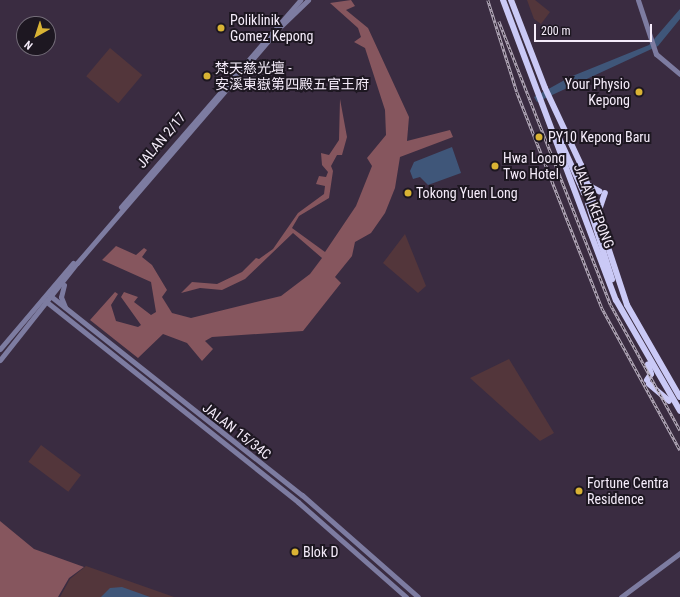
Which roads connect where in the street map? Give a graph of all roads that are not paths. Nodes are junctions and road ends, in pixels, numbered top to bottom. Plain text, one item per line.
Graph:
1 (300, 0) edge
2 (308, 0) edge
3 (503, 0) edge
4 (511, 0) edge
5 (638, 0) edge
6 (680, 74) edge
7 (545, 112) junction
8 (586, 182) junction
9 (591, 197) junction
10 (598, 213) junction
11 (68, 276) junction
12 (48, 294) junction
13 (52, 298) junction
14 (46, 300) junction
15 (616, 300) junction
16 (64, 311) junction
17 (39, 314) junction
18 (0, 349) edge
19 (644, 351) junction
20 (0, 360) edge
21 (680, 396) edge
22 (680, 411) edge
23 (680, 415) edge
24 (680, 553) edge
25 (406, 596) edge
26 (418, 597) edge
27 (621, 597) edge

1 - 12 street, JALAN 2/17
2 - 11 street, JALAN 2/17
3 - 7 main road, JALAN KEPONG
4 - 8 main road, JALAN KEPONG
5 - 6 street
7 - 9 main road
7 - 15 main road, JALAN KEPONG
8 - 9 main road, JALAN KEPONG
8 - 10 main road
9 - 10 main road, JALAN KEPONG
9 - 15 main road
10 - 21 main road, JALAN KEPONG
11 - 13 street, JALAN 2/17
11 - 16 street
12 - 13 street, JALAN 15/34C
12 - 14 street, JALAN 2/17
13 - 14 street, JALAN 2/17
13 - 16 street, JALAN 15/34C
14 - 16 street, JALAN 15/34C
14 - 17 street
14 - 18 street
15 - 19 main road, JALAN KEPONG
16 - 17 street
16 - 25 street, JALAN 15/34C
16 - 26 street, JALAN 15/34C
17 - 20 street
19 - 22 main road, JALAN KEPONG
19 - 23 main road
24 - 27 street

